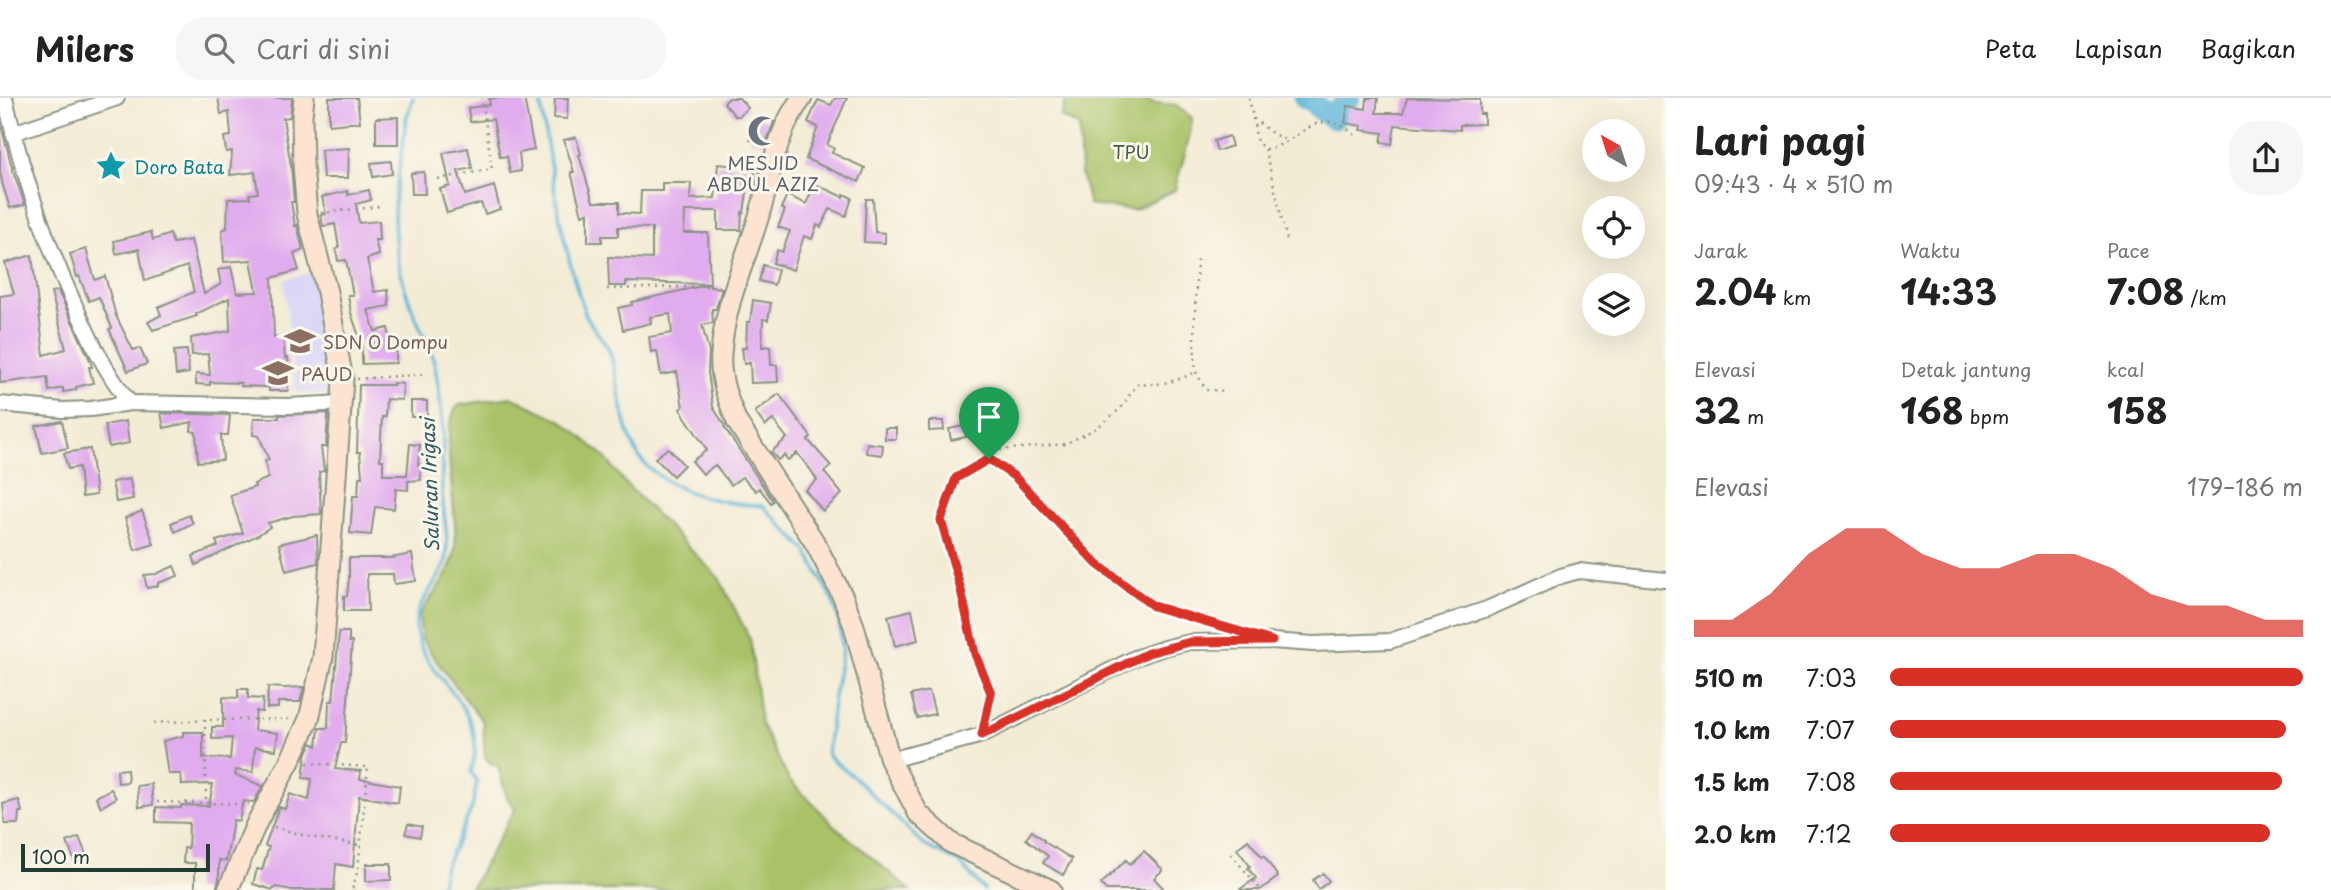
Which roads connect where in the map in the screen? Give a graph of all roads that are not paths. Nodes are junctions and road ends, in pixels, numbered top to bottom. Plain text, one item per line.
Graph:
1 (5, 98) edge
2 (117, 98) edge
3 (304, 98) edge
4 (802, 98) edge
5 (13, 133) junction
6 (130, 403) junction
7 (342, 403) junction
8 (0, 404) edge
9 (1666, 580) edge
10 (890, 760) junction
11 (228, 890) edge
12 (1051, 890) edge

1 - 5 street
2 - 5 street
3 - 7 main road
4 - 10 main road
5 - 6 street
6 - 7 street
6 - 8 street
7 - 11 main road
9 - 10 street
10 - 12 main road

